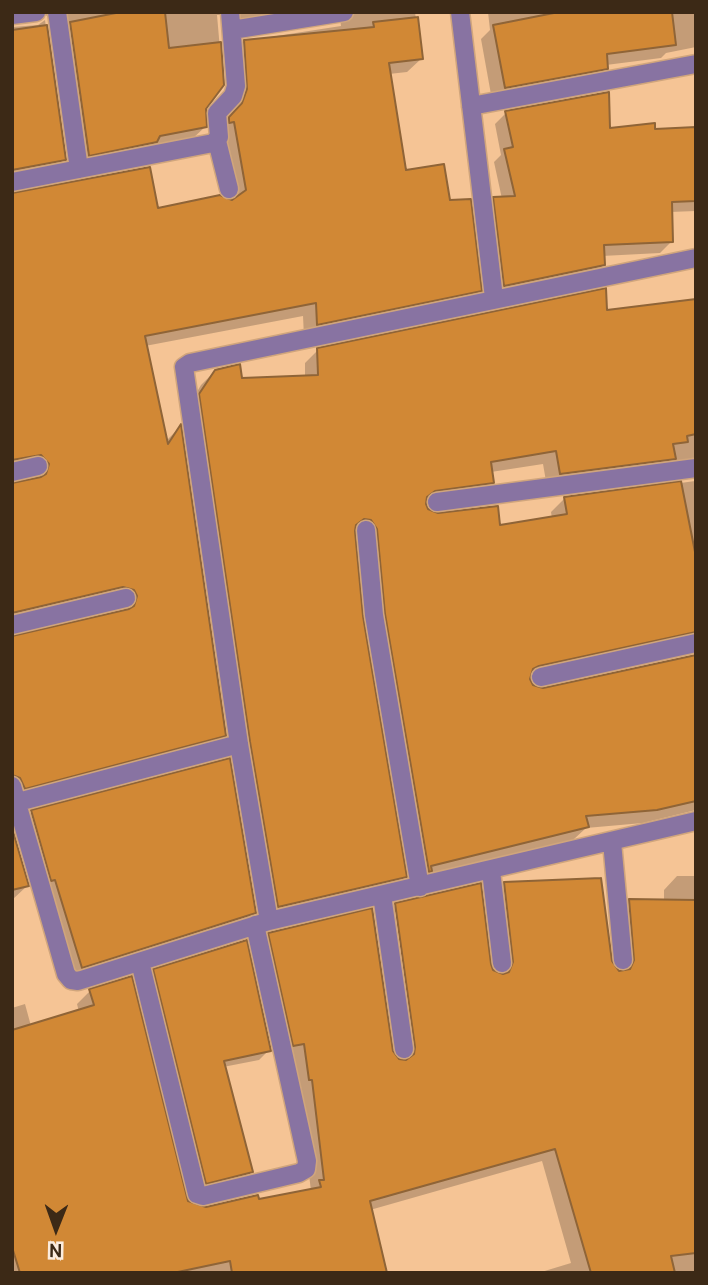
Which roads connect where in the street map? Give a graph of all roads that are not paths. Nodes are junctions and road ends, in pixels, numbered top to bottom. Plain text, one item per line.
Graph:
1 (36, 12) edge
2 (57, 12) edge
3 (344, 12) edge
4 (460, 12) edge
5 (12, 15) edge
6 (231, 21) edge
7 (696, 64) edge
8 (471, 106) junction
9 (217, 141) junction
10 (79, 169) junction
11 (12, 182) edge
12 (229, 189) dead end
13 (696, 258) edge
14 (494, 298) junction
15 (38, 466) dead end
16 (696, 468) edge
17 (12, 472) edge
18 (438, 502) dead end
19 (366, 530) dead end
20 (126, 598) dead end
21 (12, 625) edge
22 (696, 643) edge
23 (541, 677) dead end
24 (239, 744) junction
25 (15, 794) edge
26 (696, 821) edge
27 (612, 842) junction
28 (491, 871) junction
29 (420, 887) junction
30 (382, 895) junction
31 (262, 923) junction
32 (622, 960) dead end
33 (140, 962) junction
34 (502, 963) dead end
35 (404, 1049) dead end

1 - 5 street
2 - 10 street
3 - 6 street
4 - 8 street
6 - 9 street
7 - 8 street
8 - 14 street
9 - 10 street
9 - 12 street
10 - 11 street
13 - 14 street
14 - 24 street
15 - 17 street
16 - 18 street
19 - 29 street
20 - 21 street
22 - 23 street
24 - 25 street
24 - 31 street
25 - 33 street
26 - 27 street
27 - 28 street
27 - 32 street
28 - 29 street
28 - 34 street
29 - 30 street
30 - 31 street
30 - 35 street
31 - 33 street
31 - 33 street

